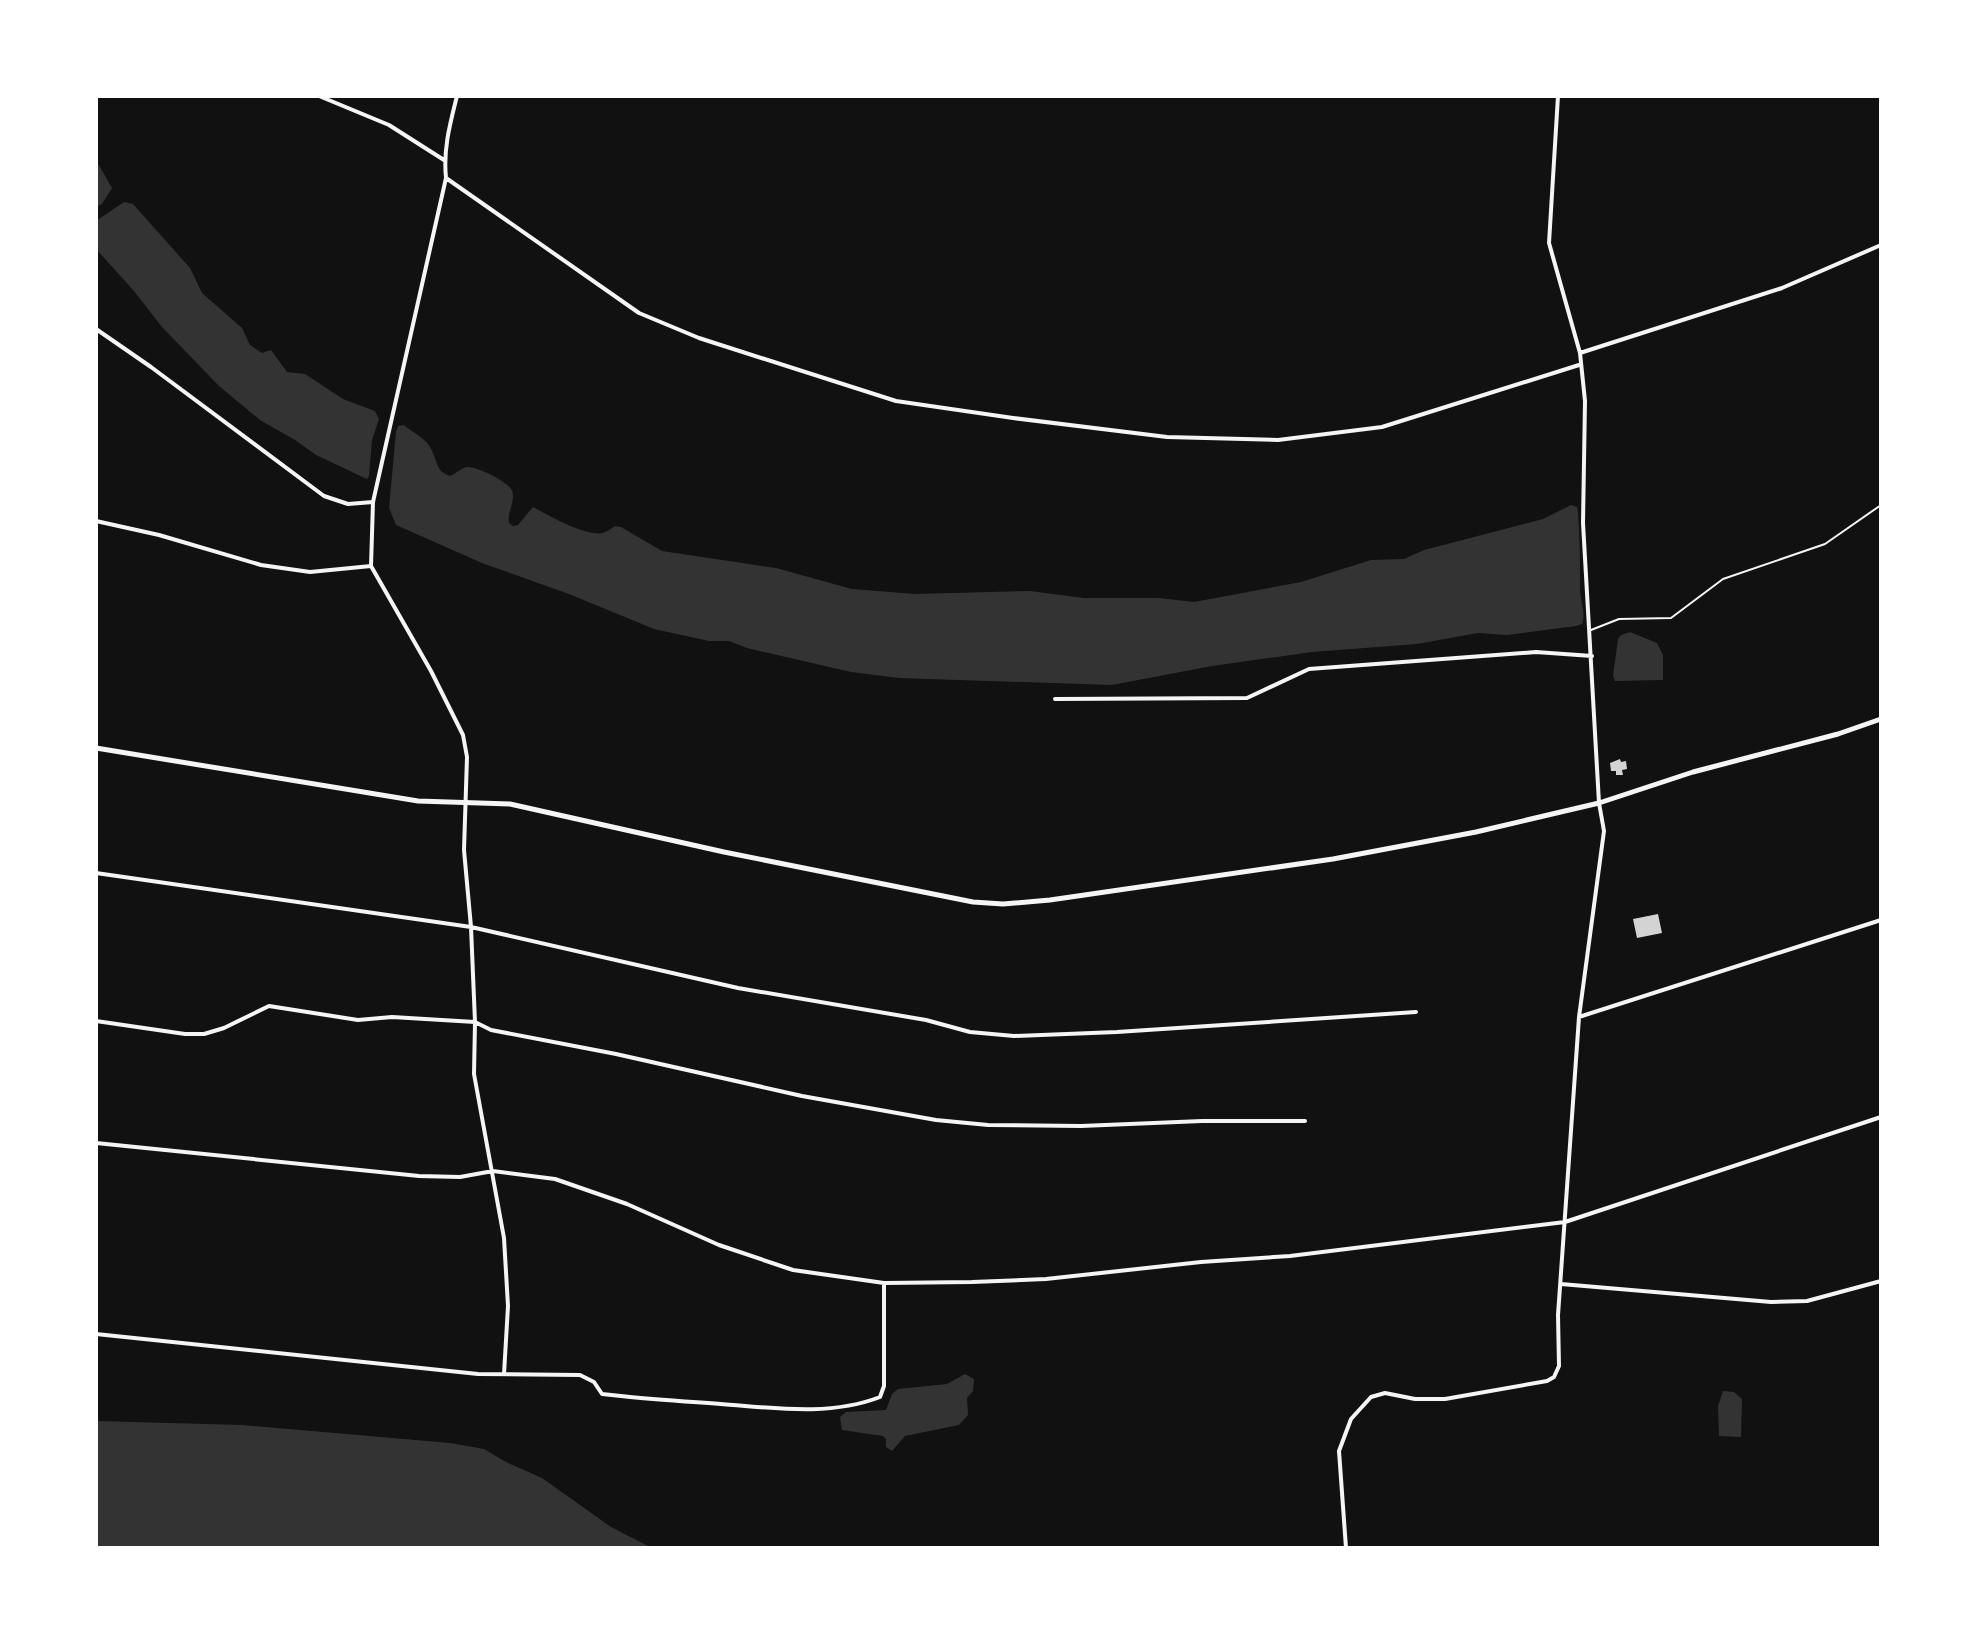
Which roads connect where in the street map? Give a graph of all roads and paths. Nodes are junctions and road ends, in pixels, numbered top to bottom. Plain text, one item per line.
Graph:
1 (319, 96) edge
2 (457, 96) edge
3 (1558, 96) edge
4 (444, 160) junction
5 (446, 178) junction
6 (1881, 245) edge
7 (96, 329) edge
8 (1580, 353) junction
9 (1579, 365) junction
10 (373, 502) junction
11 (1881, 505) edge
12 (96, 521) edge
13 (371, 566) junction
14 (1590, 630) junction
15 (1592, 656) junction
16 (1055, 699) dead end
17 (1881, 719) edge
18 (96, 748) edge
19 (467, 802) junction
20 (1599, 803) junction
21 (96, 873) edge
22 (1881, 920) edge
23 (471, 927) junction
24 (1416, 1012) dead end
25 (1579, 1017) junction
26 (96, 1021) edge
27 (475, 1022) junction
28 (1881, 1117) edge
29 (1305, 1121) dead end
30 (96, 1143) edge
31 (493, 1171) junction
32 (1565, 1222) junction
33 (1881, 1281) edge
34 (884, 1283) junction
35 (1561, 1284) junction
36 (96, 1334) edge
37 (504, 1374) junction
38 (1346, 1548) edge

1 - 4 street
2 - 4 street
3 - 8 street
4 - 5 street
5 - 9 street
5 - 10 street
6 - 8 street
7 - 10 street
8 - 9 street
9 - 14 street
10 - 13 street
11 - 14 lane
12 - 13 street
13 - 19 street
14 - 15 street
15 - 16 street
15 - 20 street
17 - 20 street
18 - 19 street
19 - 20 street
19 - 23 street
20 - 25 street
21 - 23 street
22 - 25 street
23 - 24 street
23 - 27 street
25 - 32 street
26 - 27 street
27 - 29 street
27 - 31 street
28 - 32 street
30 - 31 street
31 - 34 street
31 - 37 street
32 - 34 street
32 - 35 street
33 - 35 street
34 - 37 street
35 - 38 street
36 - 37 street

